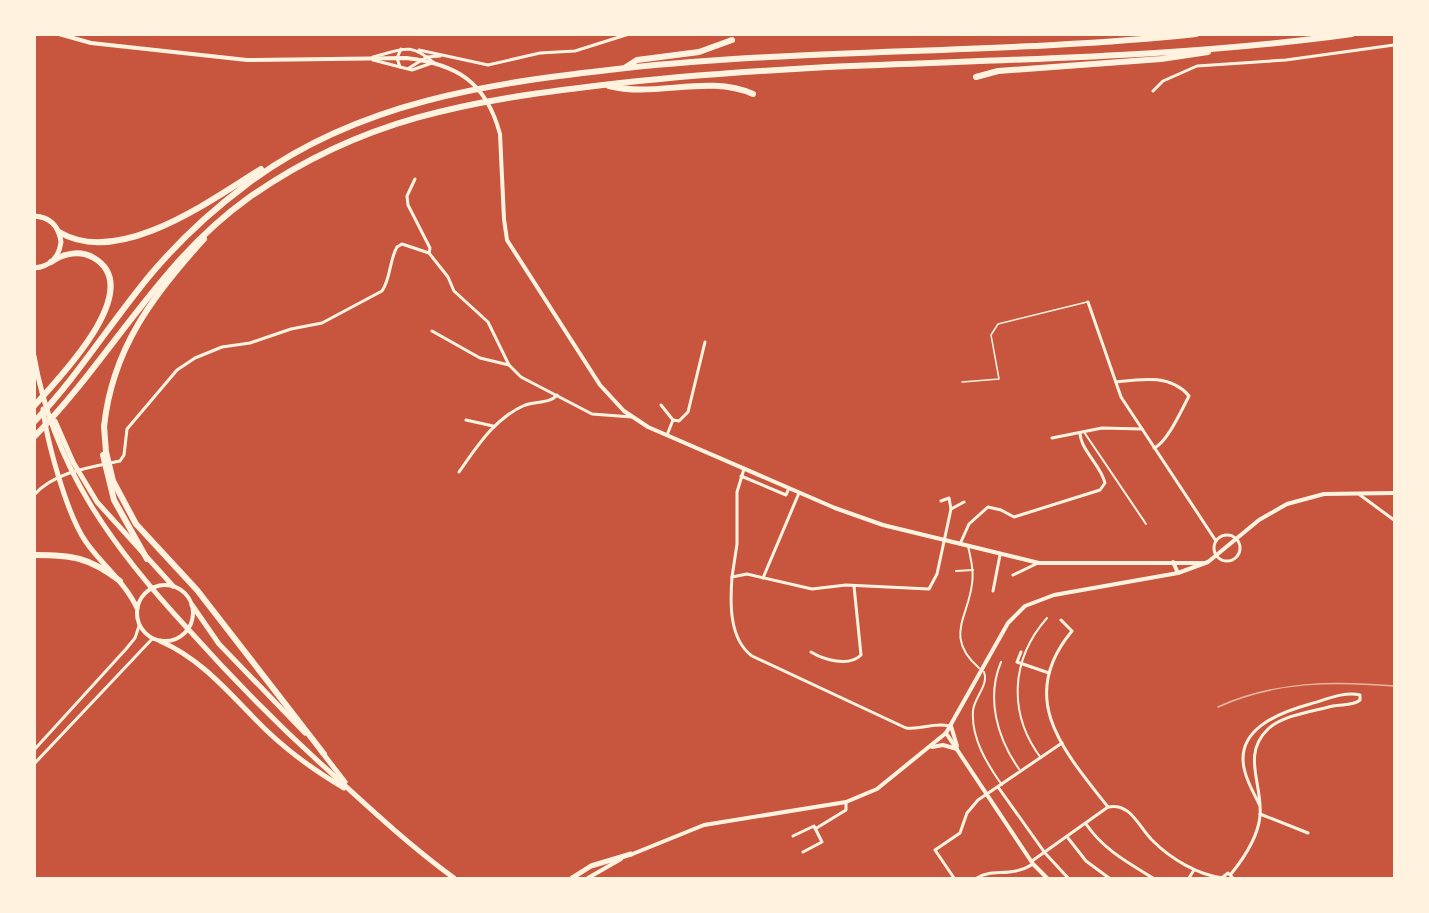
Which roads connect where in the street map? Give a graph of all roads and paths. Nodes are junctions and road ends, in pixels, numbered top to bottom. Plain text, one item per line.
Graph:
1 (59, 34) edge
2 (1197, 34) edge
3 (1352, 34) edge
4 (628, 35) edge
5 (732, 40) dead end
6 (1395, 45) edge
7 (401, 49) junction
8 (419, 50) junction
9 (1216, 50) junction
10 (444, 56) junction
11 (427, 57) junction
12 (368, 58) junction
13 (397, 58) junction
14 (421, 60) junction
15 (434, 63) junction
16 (400, 67) junction
17 (408, 68) junction
18 (623, 69) junction
19 (976, 77) dead end
20 (606, 85) junction
21 (1153, 91) dead end
22 (753, 94) dead end
23 (296, 152) junction
24 (415, 178) dead end
25 (34, 216) edge
26 (225, 217) junction
27 (59, 232) junction
28 (429, 253) junction
29 (51, 262) junction
30 (34, 268) edge
31 (1088, 302) joint
32 (432, 331) dead end
33 (705, 342) dead end
34 (34, 356) edge
35 (509, 365) junction
36 (962, 382) dead end
37 (1116, 382) junction
38 (42, 393) junction
39 (557, 395) junction
40 (661, 405) dead end
41 (34, 406) edge
42 (634, 418) junction
43 (466, 420) dead end
44 (674, 420) junction
45 (34, 422) edge
46 (104, 426) junction
47 (493, 426) junction
48 (1142, 429) junction
49 (1082, 433) junction
50 (668, 435) junction
51 (34, 437) edge
52 (1052, 438) dead end
53 (1154, 448) junction
54 (744, 469) junction
55 (459, 472) dead end
56 (741, 476) junction
57 (789, 488) junction
58 (1345, 491) junction
59 (799, 493) junction
60 (1395, 493) edge
61 (34, 495) edge
62 (941, 501) dead end
63 (964, 502) dead end
64 (951, 509) junction
65 (1395, 520) edge
66 (1146, 524) dead end
67 (1237, 539) junction
68 (945, 541) junction
69 (1216, 541) junction
70 (960, 544) junction
71 (968, 546) junction
72 (34, 555) edge
73 (1000, 555) junction
74 (1217, 556) junction
75 (147, 559) junction
76 (1173, 562) junction
77 (1039, 563) junction
78 (1204, 563) junction
79 (973, 570) junction
80 (956, 571) dead end
81 (1178, 573) junction
82 (1013, 575) dead end
83 (732, 577) junction
84 (763, 578) junction
85 (120, 581) junction
86 (173, 586) junction
87 (854, 586) junction
88 (993, 591) dead end
89 (192, 605) junction
90 (137, 608) junction
91 (1047, 618) dead end
92 (1061, 620) dead end
93 (139, 626) junction
94 (152, 639) junction
95 (160, 641) junction
96 (811, 652) dead end
97 (1021, 652) dead end
98 (1001, 662) dead end
99 (1022, 664) junction
100 (979, 668) dead end
101 (984, 672) dead end
102 (1048, 673) junction
103 (951, 726) junction
104 (946, 733) junction
105 (1062, 743) junction
106 (929, 748) junction
107 (958, 749) junction
108 (34, 750) edge
109 (324, 754) junction
110 (1041, 758) junction
111 (34, 764) edge
112 (1019, 769) dead end
113 (1000, 786) junction
114 (355, 795) junction
115 (987, 795) junction
116 (846, 802) junction
117 (1260, 806) junction
118 (1108, 807) junction
119 (1260, 814) junction
120 (1086, 824) junction
121 (815, 829) junction
122 (1308, 833) dead end
123 (793, 837) dead end
124 (1067, 837) junction
125 (803, 852) dead end
126 (1045, 853) junction
127 (631, 854) junction
128 (1033, 863) junction
129 (1194, 870) junction
130 (1231, 874) junction
131 (1223, 878) edge
132 (452, 879) edge
133 (572, 879) edge
134 (588, 879) edge
135 (954, 879) edge
136 (977, 879) edge
137 (1047, 879) edge
138 (1068, 879) edge
139 (1109, 879) edge
140 (1153, 879) edge
141 (1189, 879) edge
142 (1233, 879) edge

1 - 12 street
2 - 18 highway
3 - 9 highway
4 - 10 street
5 - 18 highway
6 - 21 street
7 - 8 street
7 - 12 street
7 - 13 street
8 - 10 street
8 - 11 street
9 - 19 highway
9 - 20 highway
10 - 11 street
11 - 14 street
11 - 15 street
12 - 13 street
12 - 16 street
13 - 14 street
13 - 16 street
14 - 15 street
14 - 17 street
15 - 17 street
15 - 42 street
16 - 17 street
18 - 23 highway
20 - 22 highway
20 - 26 highway
23 - 27 highway
23 - 45 highway
24 - 28 street
25 - 27 highway
26 - 46 highway
26 - 51 highway
27 - 29 highway
28 - 35 street
28 - 61 street
29 - 30 highway
29 - 41 highway
31 - 36 lane
31 - 37 street
32 - 35 street
33 - 44 street
34 - 38 highway
35 - 39 street
37 - 48 street
37 - 53 street
38 - 75 highway
38 - 85 highway
38 - 114 highway
39 - 42 street
39 - 47 street
40 - 44 street
42 - 50 street
43 - 47 street
44 - 50 street
46 - 75 highway
46 - 109 highway
47 - 55 street
48 - 49 street
48 - 53 street
49 - 52 street
49 - 66 street
49 - 70 street
50 - 54 street
53 - 69 street
54 - 56 street
54 - 57 street
56 - 57 street
56 - 83 street
57 - 59 street
58 - 60 street
58 - 65 street
58 - 67 street
59 - 68 street
59 - 84 street
62 - 64 street
63 - 64 street
64 - 68 street
67 - 69 street
67 - 74 street
67 - 74 street
68 - 70 street
68 - 87 street
69 - 74 street
70 - 71 street
71 - 73 street
71 - 79 street
72 - 85 highway
73 - 77 street
73 - 88 street
74 - 78 street
75 - 86 highway
76 - 77 street
76 - 78 street
76 - 81 street
77 - 82 street
78 - 81 street
79 - 80 street
79 - 100 street
81 - 103 street
83 - 84 street
83 - 103 street
84 - 87 street
85 - 90 highway
86 - 89 street
86 - 90 street
87 - 96 street
89 - 95 street
89 - 109 highway
90 - 93 street
91 - 99 street
92 - 102 street
93 - 94 street
93 - 108 street
94 - 95 street
94 - 111 street
95 - 114 highway
97 - 99 street
98 - 112 street
99 - 102 street
99 - 110 street
101 - 113 street
102 - 105 street
103 - 104 street
103 - 107 street
104 - 106 street
104 - 107 street
105 - 110 street
105 - 118 street
106 - 107 street
106 - 116 street
107 - 115 street
109 - 114 highway
110 - 113 street
113 - 115 street
113 - 126 street
114 - 132 highway
115 - 128 street
115 - 135 street
116 - 121 street
116 - 127 street
117 - 117 street
117 - 119 street
118 - 120 street
118 - 129 street
119 - 122 street
119 - 130 street
120 - 124 street
120 - 140 street
121 - 123 street
121 - 125 street
124 - 126 street
124 - 139 street
126 - 128 street
126 - 138 street
127 - 133 highway
127 - 134 street
128 - 136 street
128 - 137 street
129 - 131 street
129 - 141 street
130 - 131 street
130 - 142 street

